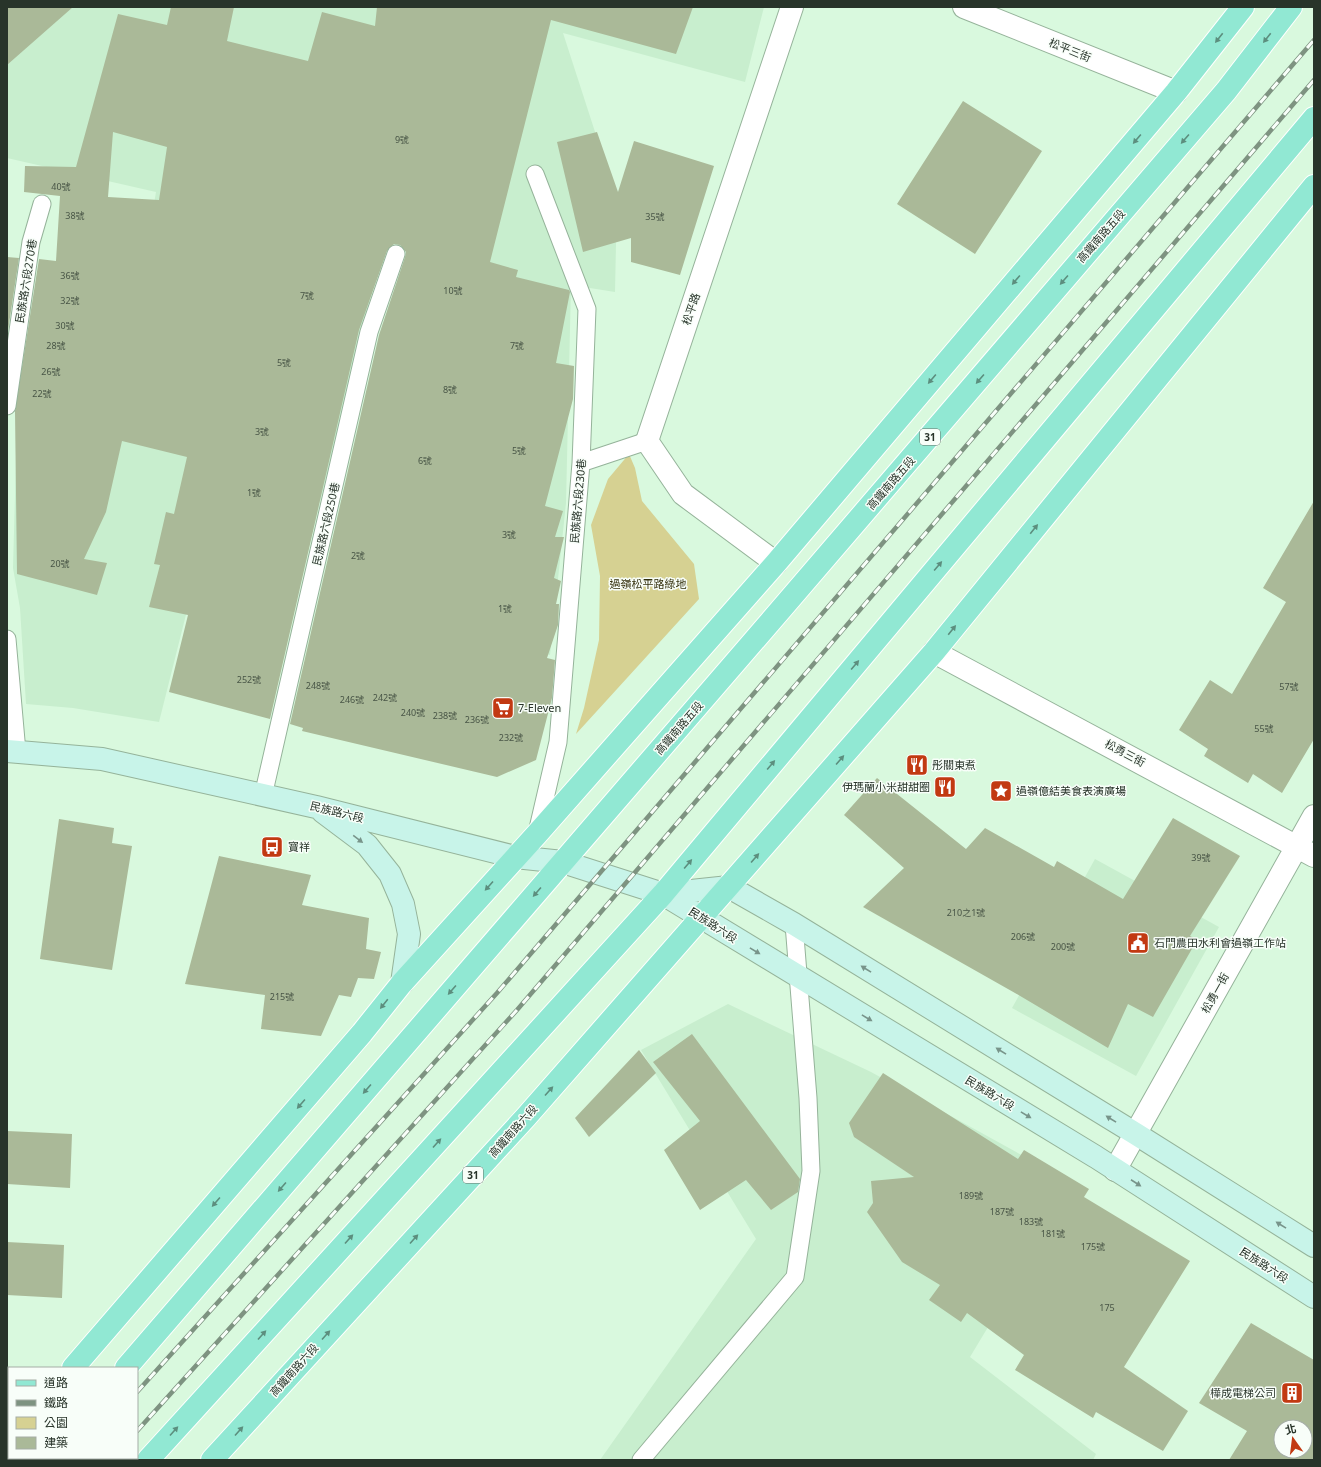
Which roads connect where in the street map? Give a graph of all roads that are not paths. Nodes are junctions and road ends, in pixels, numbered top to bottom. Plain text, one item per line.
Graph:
1 (792, 7) edge
2 (964, 7) edge
3 (1243, 7) edge
4 (1291, 7) edge
5 (1176, 92) junction
6 (1314, 118) edge
7 (536, 174) dead end
8 (1314, 186) edge
9 (42, 204) dead end
10 (396, 254) dead end
11 (7, 406) edge
12 (647, 441) junction
13 (581, 464) junction
14 (776, 563) junction
15 (7, 640) edge
16 (934, 652) junction
17 (12, 752) edge
18 (263, 796) junction
19 (316, 807) junction
20 (1314, 816) edge
21 (537, 834) junction
22 (1305, 850) edge
23 (515, 857) junction
24 (563, 862) junction
25 (729, 888) junction
26 (663, 894) junction
27 (703, 917) junction
28 (794, 924) junction
29 (798, 977) junction
30 (402, 983) junction
31 (1136, 1134) junction
32 (1115, 1170) junction
33 (1314, 1246) edge
34 (1314, 1297) edge
35 (74, 1367) edge
36 (127, 1367) edge
37 (148, 1460) edge
38 (212, 1460) edge
39 (642, 1460) edge

1 - 12 street, 松平路
2 - 5 street, 松平三街
3 -> 5 main road
4 -> 24 main road, 高鐵南路五段 / 31
5 -> 14 main road
26 -> 6 main road
7 - 13 lane, 民族路六段230巷
16 -> 8 main road, 31
9 - 11 lane, 民族路六段270巷
10 - 18 lane, 民族路六段250巷
12 - 13 lane
12 - 14 street
13 - 21 lane, 民族路六段230巷
14 - 21 main road
15 - 17 lane
16 - 22 street, 松勇三街
25 -> 16 main road, 31
17 - 18 main road, 民族路六段
18 - 19 main road, 民族路六段
19 - 23 main road, 民族路六段
19 -> 30 main road
20 - 22 street, 松勇一街
21 - 23 main road
22 - 31 street, 松勇一街
23 - 24 main road, 民族路六段
23 -> 30 main road
24 - 26 main road, 民族路六段
24 -> 36 main road, 31
25 - 26 main road, 民族路六段
25 - 27 main road, 高鐵南路六段 / 31
25 - 28 main road
26 - 27 main road, 民族路六段
37 -> 26 main road
27 -> 29 main road, 民族路六段
38 -> 27 main road, 高鐵南路六段 / 31
28 - 29 lane
31 -> 28 main road
29 -> 32 main road, 民族路六段
29 - 39 lane
30 -> 35 main road
31 - 32 street, 松勇一街
33 -> 31 main road
32 -> 34 main road, 民族路六段

